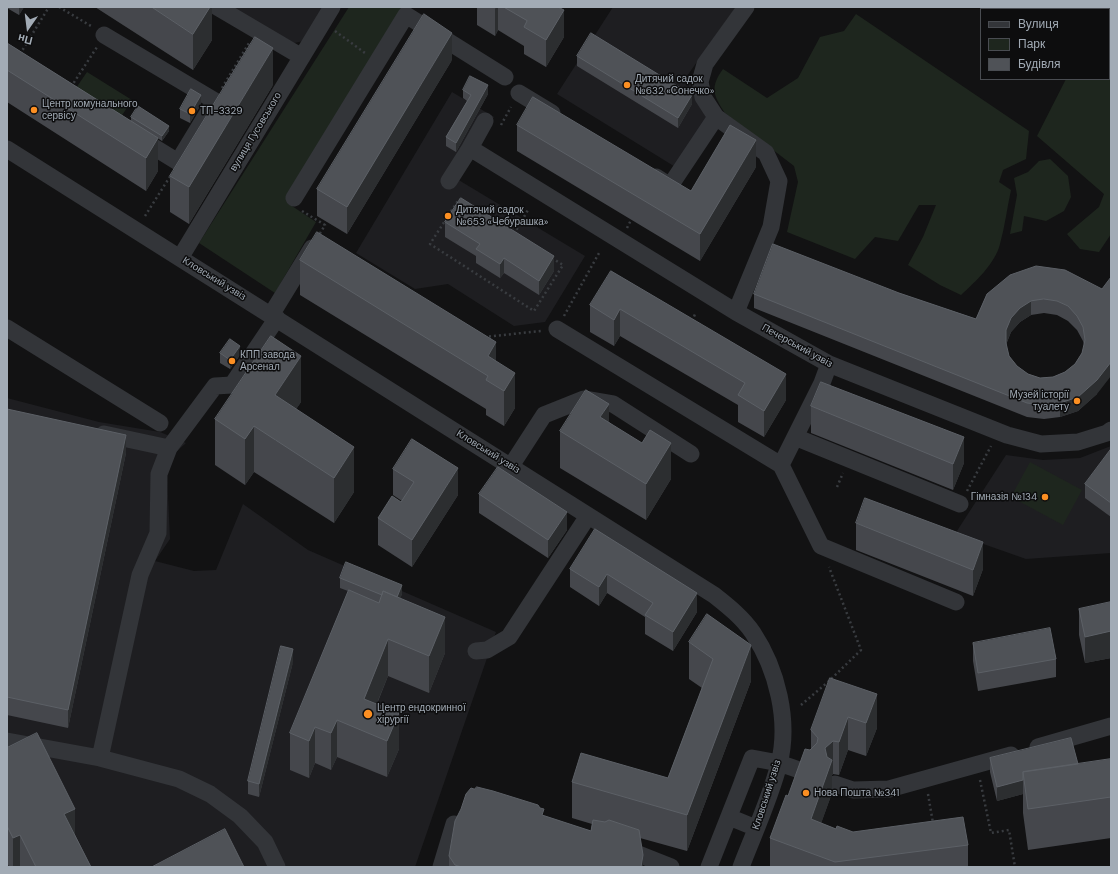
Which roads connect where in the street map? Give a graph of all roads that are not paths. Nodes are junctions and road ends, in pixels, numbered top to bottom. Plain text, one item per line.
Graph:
1 (217, 7) edge
2 (332, 7) edge
3 (746, 7) edge
4 (409, 11) edge
5 (104, 35) road end
6 (302, 57) junction
7 (505, 77) dead end
8 (519, 93) dead end
9 (716, 117) junction
10 (485, 121) dead end
11 (565, 121) edge
12 (126, 130) edge
13 (470, 148) junction
14 (7, 149) edge
15 (644, 169) edge
16 (449, 181) dead end
17 (294, 198) road end
18 (328, 253) edge
19 (180, 258) junction
20 (736, 312) junction
21 (274, 316) junction
22 (7, 328) edge
23 (557, 329) road end
24 (829, 364) junction
25 (160, 423) dead end
26 (1111, 430) edge
27 (92, 431) edge
28 (795, 437) junction
29 (168, 448) junction
30 (691, 454) dead end
31 (781, 465) junction
32 (511, 466) junction
33 (960, 504) road end
34 (588, 516) junction
35 (956, 602) dead end
36 (476, 651) dead end
37 (1111, 726) edge
38 (7, 741) edge
39 (100, 758) junction
40 (779, 763) junction
41 (802, 771) edge
42 (835, 784) dead end
43 (729, 817) junction
44 (756, 828) junction
45 (490, 834) edge
46 (607, 842) edge
47 (277, 867) edge
48 (441, 867) edge
49 (671, 867) edge
50 (709, 867) edge
51 (741, 867) edge

1 - 6 street
2 - 6 street, вулиця Гусовського
3 - 9 street
4 - 7 street
4 - 17 street
5 - 12 street
6 - 19 street, вулиця Гусовського
8 - 11 street
9 - 15 street
9 - 20 street
10 - 13 street
13 - 16 street
13 - 20 street, Печерський узвіз
14 - 19 street, Кловський узвіз
18 - 21 street
19 - 21 street, Кловський узвіз
20 - 24 street, Печерський узвіз
21 - 29 street
21 - 32 street, Кловський узвіз
22 - 25 street
23 - 31 street
24 - 26 street, Печерський узвіз
24 - 28 street
27 - 29 street
28 - 31 street
28 - 33 street
29 - 39 street
30 - 32 street
31 - 35 street
32 - 34 street, Кловський узвіз
34 - 36 street
34 - 40 street, Кловський узвіз
37 - 42 street
38 - 39 street
39 - 47 street
40 - 41 street
40 - 43 street
40 - 44 street, Кловський узвіз
43 - 44 street
43 - 50 street
44 - 51 street, Кловський узвіз
45 - 48 street
46 - 49 street

